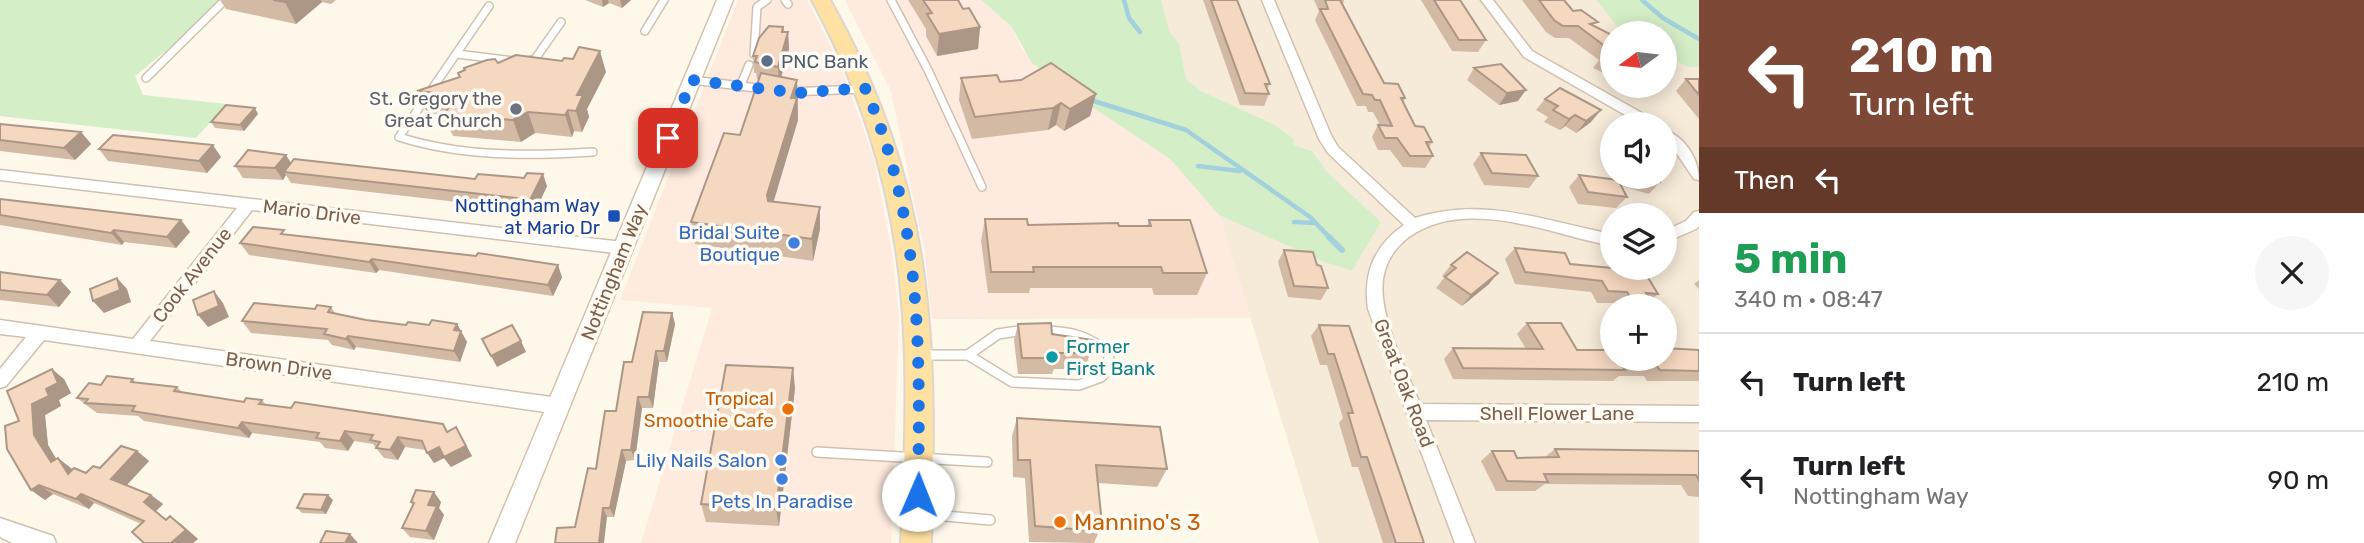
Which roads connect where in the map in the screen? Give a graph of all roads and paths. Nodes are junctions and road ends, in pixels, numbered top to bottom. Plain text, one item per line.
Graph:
1 (225, 0) edge
2 (664, 0) edge
3 (725, 0) edge
4 (767, 0) edge
5 (821, 0) edge
6 (891, 0) edge
7 (1268, 0) edge
8 (1487, 0) edge
9 (489, 6) dead end
10 (561, 22) dead end
11 (645, 31) dead end
12 (457, 54) junction
13 (754, 54) edge
14 (750, 65) dead end
15 (146, 78) dead end
16 (692, 80) junction
17 (740, 87) junction
18 (865, 88) junction
19 (1629, 112) edge
20 (1677, 145) edge
21 (593, 152) dead end
22 (0, 175) edge
23 (1699, 175) edge
24 (982, 187) dead end
25 (248, 204) junction
26 (1699, 216) edge
27 (1414, 226) junction
28 (1677, 232) edge
29 (1600, 237) edge
30 (623, 248) junction
31 (0, 327) edge
32 (40, 333) junction
33 (137, 346) junction
34 (920, 355) junction
35 (968, 355) junction
36 (0, 381) edge
37 (559, 406) junction
38 (1415, 412) junction
39 (1699, 414) edge
40 (817, 452) dead end
41 (918, 457) junction
42 (986, 461) dead end
43 (917, 514) junction
44 (990, 520) dead end
45 (0, 527) edge
46 (46, 543) edge
47 (502, 543) edge
48 (916, 543) edge
49 (1465, 543) edge

1 - 15 lane
2 - 11 lane
3 - 16 street, Nottingham Way
4 - 13 lane
5 - 18 main road
6 - 24 lane
7 - 27 street
8 - 19 street
9 - 12 lane
10 - 12 lane
12 - 21 lane
14 - 17 lane
16 - 17 lane
16 - 30 street, Nottingham Way
17 - 18 lane
18 - 34 main road
20 - 23 street
22 - 25 street, Mario Drive
25 - 30 street, Mario Drive
25 - 33 street, Cook Avenue
26 - 28 street
27 - 29 street, Great Oak Road
27 - 38 street, Great Oak Road
30 - 37 street, Nottingham Way
31 - 32 street, Brown Drive
32 - 33 street, Brown Drive
32 - 36 street
33 - 37 street, Brown Drive
34 - 35 lane
34 - 41 main road
35 - 35 lane
37 - 47 street, Nottingham Way
38 - 39 street, Shell Flower Lane
38 - 49 street, Great Oak Road
40 - 41 lane
41 - 42 lane
41 - 43 main road
43 - 44 lane
43 - 48 main road
45 - 46 street

